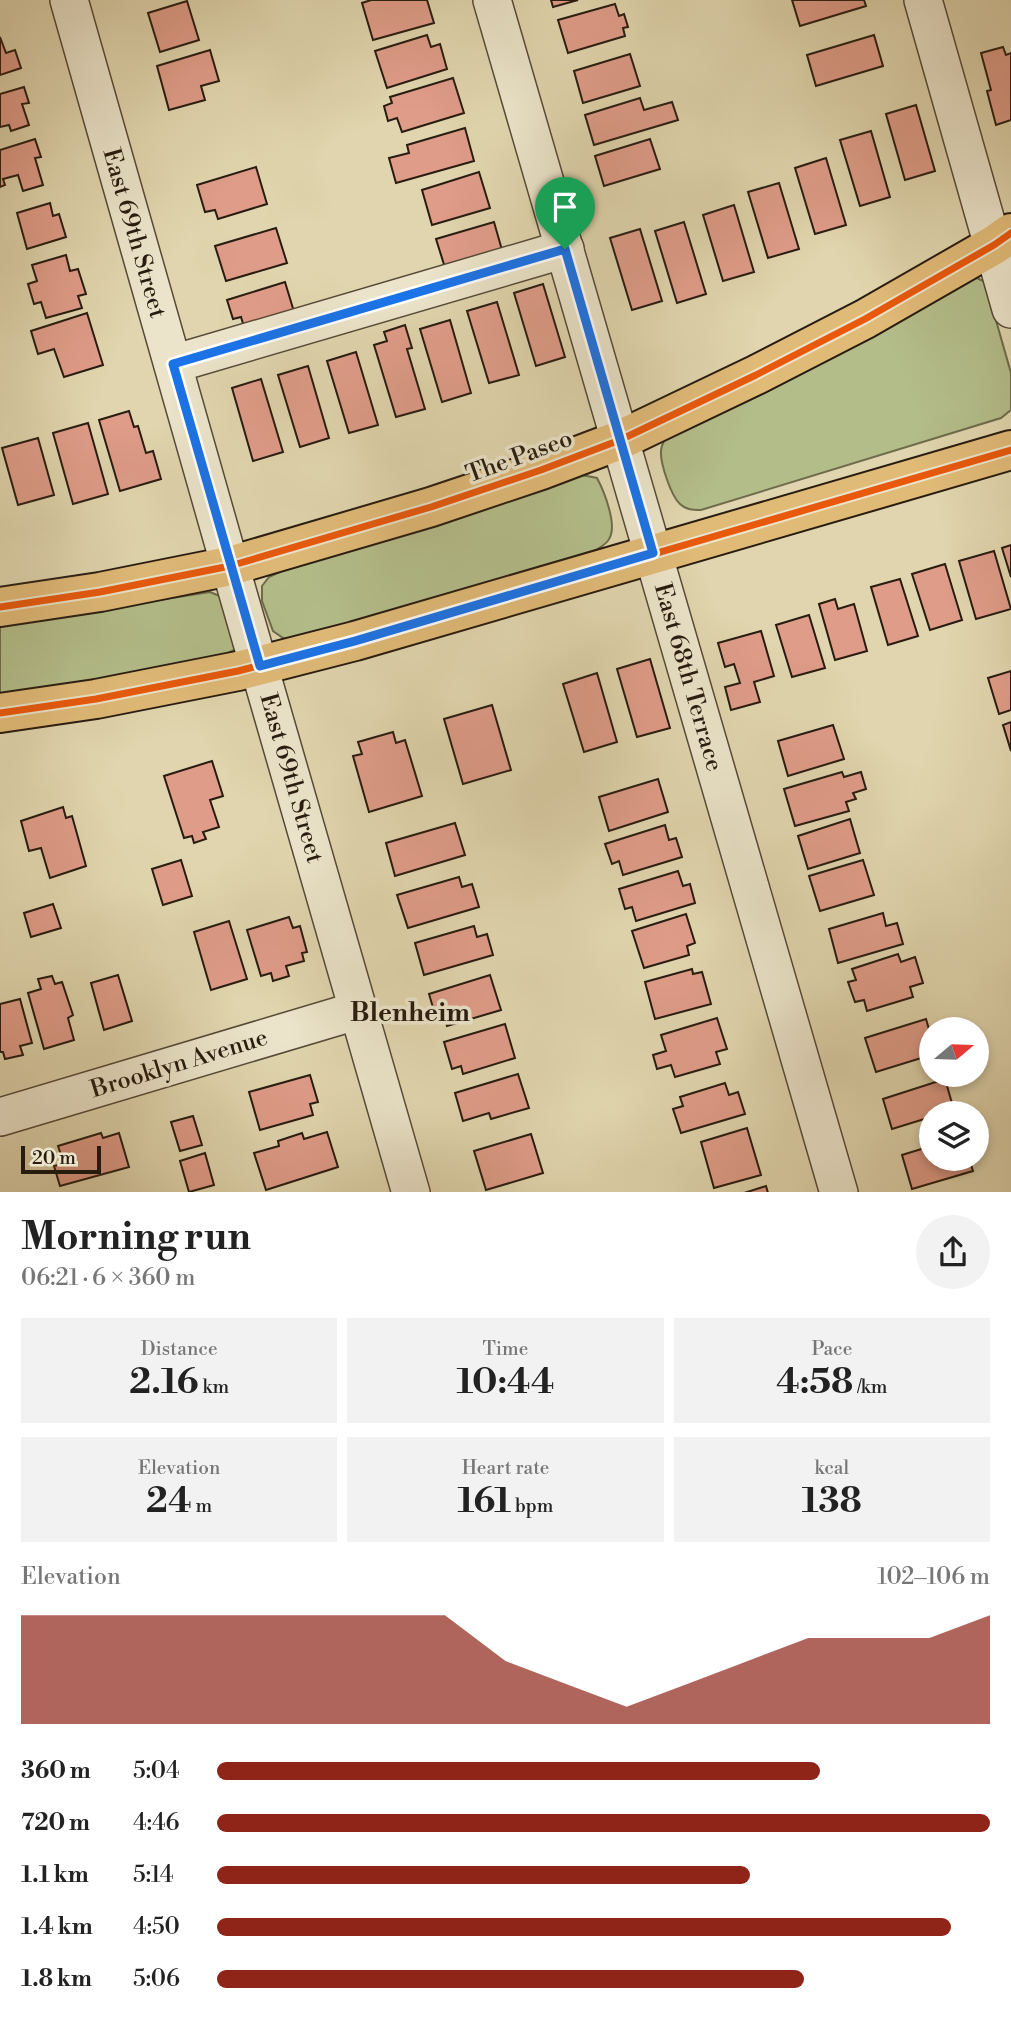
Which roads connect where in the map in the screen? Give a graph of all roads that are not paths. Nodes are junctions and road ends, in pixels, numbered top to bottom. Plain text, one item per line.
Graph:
1 (69, 0) edge
2 (492, 0) edge
3 (923, 0) edge
4 (1002, 239) edge
5 (565, 249) junction
6 (1011, 309) edge
7 (173, 364) junction
8 (620, 440) junction
9 (1011, 450) edge
10 (653, 553) junction
11 (230, 566) junction
12 (0, 607) edge
13 (260, 666) junction
14 (0, 713) edge
15 (359, 1010) junction
16 (0, 1117) edge
17 (411, 1192) edge
18 (839, 1192) edge

1 - 7 street, East 69th Street
2 - 5 street, East 68th Terrace
3 - 4 street
4 - 6 street
4 - 8 main road, The Paseo
5 - 7 street
5 - 8 street, East 68th Terrace
7 - 11 street, East 69th Street
8 - 10 street, East 68th Terrace
8 - 11 main road, The Paseo
9 - 10 main road
10 - 13 main road
10 - 18 street, East 68th Terrace
11 - 12 main road, The Paseo
11 - 13 street, East 69th Street
13 - 14 main road
13 - 15 street, East 69th Street
15 - 16 street, Brooklyn Avenue
15 - 17 street, East 69th Street

